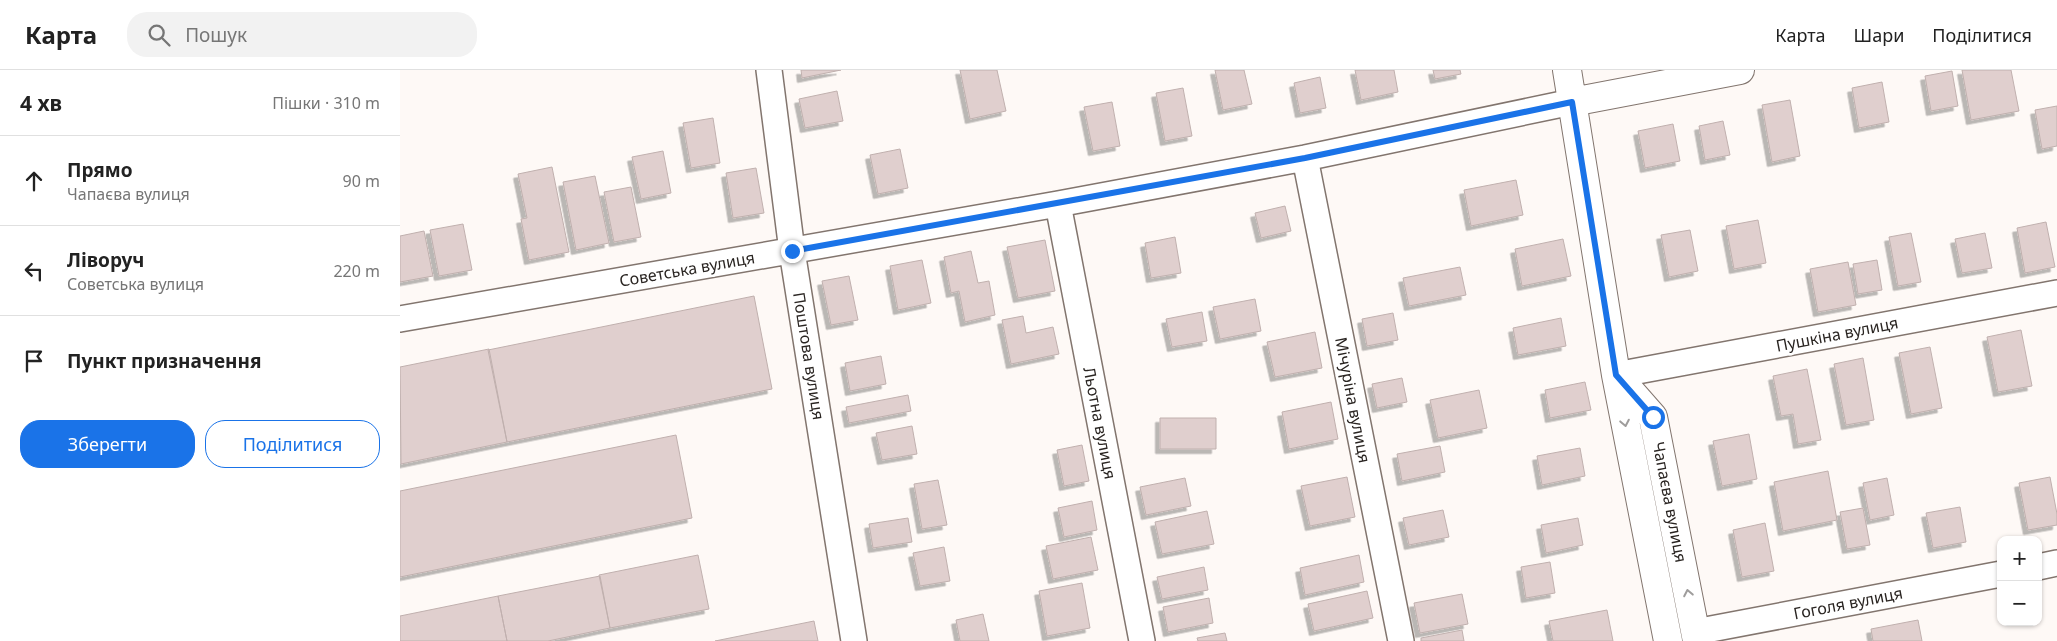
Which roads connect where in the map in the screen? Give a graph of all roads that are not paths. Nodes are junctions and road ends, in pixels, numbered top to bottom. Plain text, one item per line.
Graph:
1 (769, 70) edge
2 (1567, 70) edge
3 (1740, 70) edge
4 (1572, 102) junction
5 (1305, 158) junction
6 (1058, 204) junction
7 (792, 251) junction
8 (2057, 293) edge
9 (400, 319) edge
10 (1616, 375) junction
11 (2057, 564) edge
12 (2042, 566) edge
13 (1997, 575) edge
14 (1696, 636) edge
15 (854, 641) edge
16 (1142, 641) edge
17 (1401, 641) edge
18 (1668, 641) edge

1 - 7 street, Поштова вулиця
2 - 4 street, Чапаєва вулиця
3 - 4 street, Советська вулиця
4 - 5 street, Советська вулиця
4 - 10 street, Чапаєва вулиця
5 - 6 street, Советська вулиця
5 - 17 street, Мічуріна вулиця
6 - 7 street, Советська вулиця
6 - 16 street, Льотна вулиця
7 - 9 street, Советська вулиця
7 - 15 street, Поштова вулиця
8 - 10 street, Пушкіна вулиця
14 -> 10 street, Чапаєва вулиця
10 -> 18 street, Чапаєва вулиця
11 - 12 street
13 - 14 street, Гоголя вулиця

